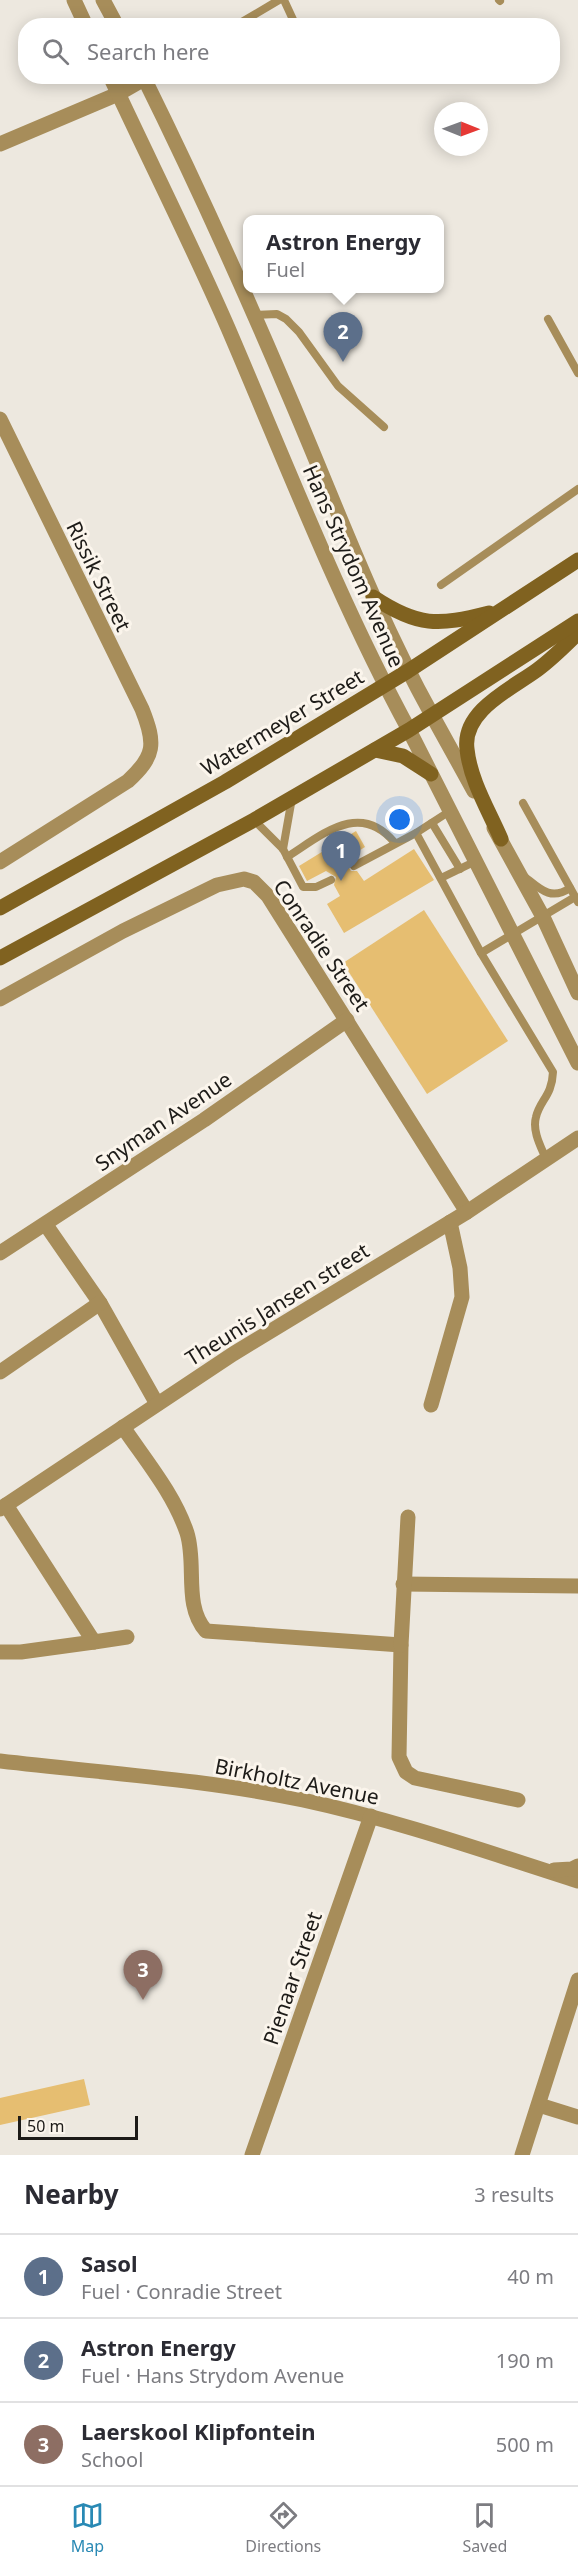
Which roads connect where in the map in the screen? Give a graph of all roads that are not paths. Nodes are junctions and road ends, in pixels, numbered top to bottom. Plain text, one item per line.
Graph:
1 (74, 0) edge
2 (103, 0) edge
3 (279, 0) edge
4 (284, 0) edge
5 (82, 18) edge
6 (113, 18) edge
7 (254, 18) edge
8 (293, 18) edge
9 (114, 84) edge
10 (134, 84) edge
11 (148, 84) edge
12 (118, 94) junction
13 (0, 144) edge
14 (243, 293) edge
15 (243, 293) edge
16 (253, 315) junction
17 (548, 319) dead end
18 (578, 373) edge
19 (0, 419) edge
20 (384, 428) dead end
21 (578, 489) edge
22 (578, 560) edge
23 (441, 585) dead end
24 (373, 597) junction
25 (500, 610) junction
26 (578, 621) edge
27 (578, 633) edge
28 (408, 671) junction
29 (385, 685) junction
30 (432, 715) junction
31 (409, 730) junction
32 (375, 750) junction
33 (431, 774) junction
34 (292, 798) junction
35 (524, 803) dead end
36 (450, 811) junction
37 (254, 820) junction
38 (432, 823) junction
39 (416, 833) junction
40 (501, 839) junction
41 (395, 843) junction
42 (283, 849) junction
43 (287, 857) junction
44 (476, 861) junction
45 (0, 862) edge
46 (354, 866) dead end
47 (460, 869) junction
48 (519, 873) junction
49 (441, 878) junction
50 (331, 880) dead end
51 (570, 888) junction
52 (577, 899) edge
53 (0, 908) edge
54 (543, 917) junction
55 (513, 935) junction
56 (481, 953) junction
57 (0, 958) edge
58 (578, 993) edge
59 (0, 999) edge
60 (347, 1020) junction
61 (578, 1063) edge
62 (578, 1138) edge
63 (546, 1160) junction
64 (467, 1212) junction
65 (450, 1222) junction
66 (46, 1225) junction
67 (0, 1253) edge
68 (100, 1303) junction
69 (0, 1372) edge
70 (157, 1404) junction
71 (431, 1405) dead end
72 (123, 1427) junction
73 (3, 1507) edge
74 (408, 1517) dead end
75 (403, 1584) junction
76 (578, 1586) edge
77 (127, 1637) dead end
78 (94, 1642) junction
79 (401, 1645) junction
80 (0, 1652) edge
81 (0, 1761) edge
82 (518, 1800) dead end
83 (372, 1816) junction
84 (578, 1866) edge
85 (544, 1870) junction
86 (578, 1881) edge
87 (578, 1980) edge
88 (539, 2105) junction
89 (578, 2117) edge
90 (252, 2155) edge
91 (522, 2155) edge

1 - 5 street
2 - 6 street
3 - 7 lane
4 - 8 lane
9 - 12 street, Hans Strydom Avenue
10 - 12 street
11 - 14 street, Hans Strydom Avenue
12 - 13 street
12 - 29 street, Hans Strydom Avenue
15 - 16 street, Hans Strydom Avenue
16 - 20 lane
16 - 24 street, Hans Strydom Avenue
17 - 18 lane
19 - 45 street, Rissik Street
21 - 23 lane
22 - 25 main road, Watermeyer Street
24 - 25 main road
24 - 28 street, Hans Strydom Avenue
25 - 28 main road, Watermeyer Street
26 - 30 main road
27 - 40 main road
28 - 29 main road, Watermeyer Street
28 - 30 street, Hans Strydom Avenue
29 - 31 street, Hans Strydom Avenue
29 - 53 main road, Watermeyer Street
30 - 31 main road
30 - 40 street, Hans Strydom Avenue
31 - 32 main road
31 - 33 street, Hans Strydom Avenue
32 - 33 main road
32 - 34 main road
33 - 36 street, Hans Strydom Avenue
34 - 37 main road
34 - 42 lane
35 - 51 lane
36 - 38 lane
36 - 44 street, Hans Strydom Avenue
37 - 42 lane
37 - 57 main road
38 - 39 lane
38 - 47 lane
39 - 41 lane
39 - 49 lane
40 - 48 street, Hans Strydom Avenue
41 - 43 lane
41 - 46 lane
42 - 43 lane
43 - 50 lane
44 - 47 lane
44 - 55 street, Hans Strydom Avenue
47 - 49 lane
48 - 51 lane
48 - 54 street, Hans Strydom Avenue
49 - 56 lane
51 - 52 lane
52 - 54 lane
54 - 55 lane
54 - 58 street, Hans Strydom Avenue
55 - 56 lane
55 - 61 street, Hans Strydom Avenue
56 - 63 lane
59 - 60 street, Conradie Street
60 - 64 street, Conradie Street
60 - 66 street, Snyman Avenue
62 - 63 street, Theunis Jansen street
63 - 64 street, Theunis Jansen street
64 - 65 street, Theunis Jansen street
65 - 70 street, Theunis Jansen street
65 - 71 street
66 - 67 street, Snyman Avenue
66 - 68 street
68 - 69 street
68 - 70 street
70 - 72 street, Theunis Jansen street
72 - 73 street, Theunis Jansen street
72 - 79 street
73 - 78 street
74 - 75 street
75 - 76 street
75 - 79 street
77 - 78 street
78 - 80 street
79 - 82 street
81 - 83 street, Birkholtz Avenue
83 - 85 street, Birkholtz Avenue
83 - 90 street, Pienaar Street
84 - 85 street
85 - 86 street, Birkholtz Avenue
87 - 88 street
88 - 89 street
88 - 91 street

